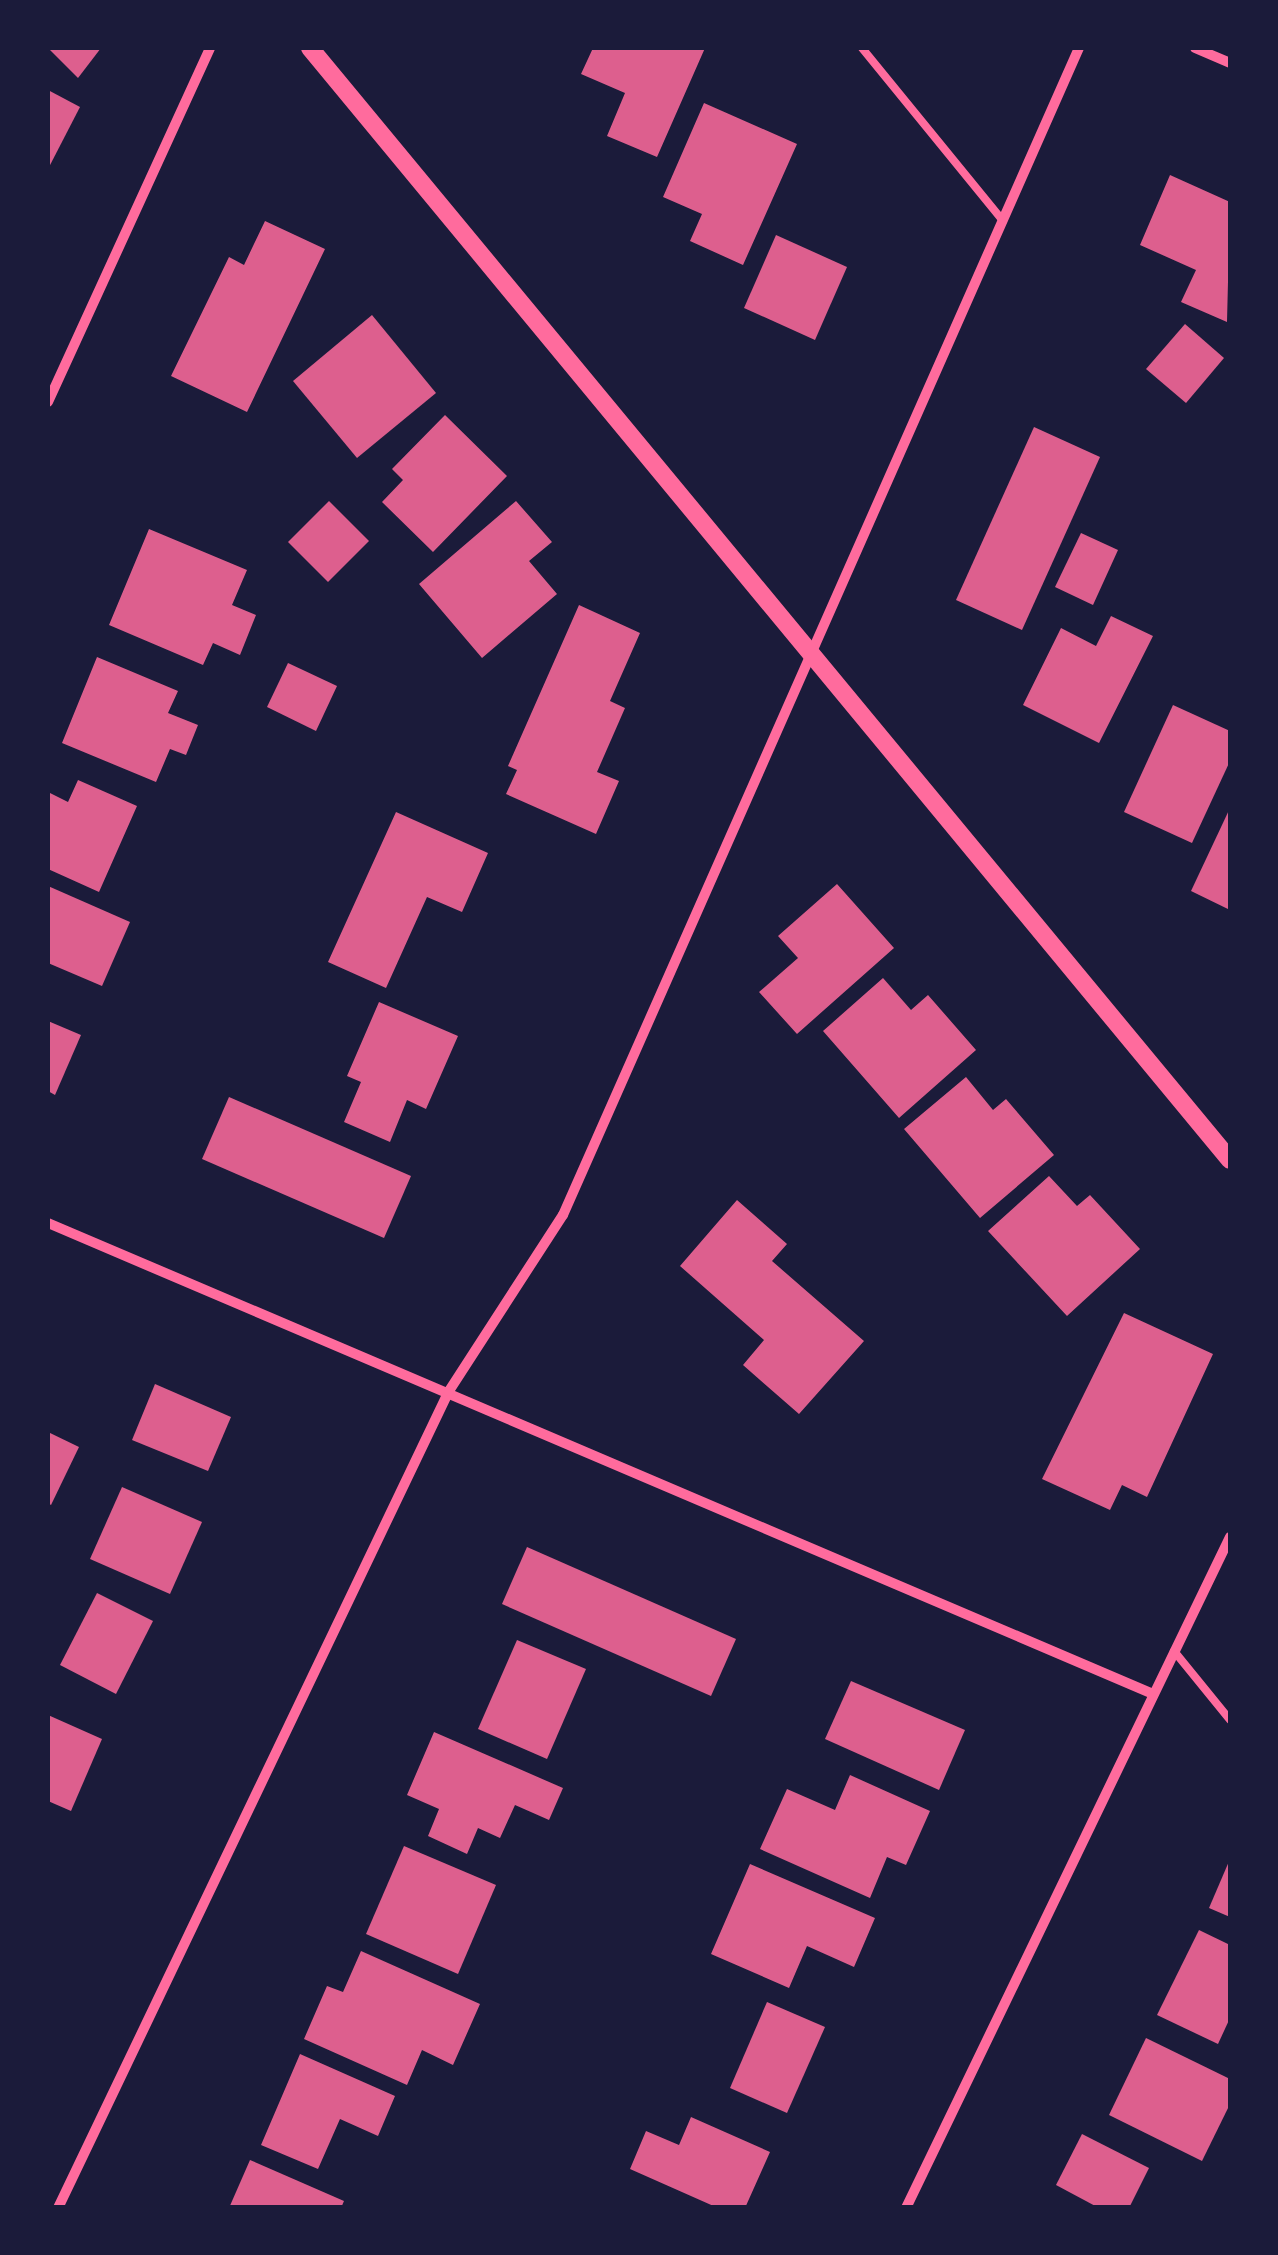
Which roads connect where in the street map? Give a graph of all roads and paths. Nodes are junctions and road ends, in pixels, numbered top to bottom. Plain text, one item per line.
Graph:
1 (210, 48) edge
2 (310, 48) edge
3 (862, 48) edge
4 (1079, 48) edge
5 (1195, 48) edge
6 (1230, 63) edge
7 (1003, 220) junction
8 (48, 402) edge
9 (813, 645) junction
10 (1230, 1160) edge
11 (48, 1223) edge
12 (449, 1390) junction
13 (1230, 1537) edge
14 (1174, 1652) junction
15 (1151, 1694) junction
16 (1230, 1720) edge
17 (58, 2208) edge
18 (906, 2208) edge

1 - 8 street
2 - 9 street
3 - 7 lane
4 - 7 street
5 - 6 street
7 - 9 street
9 - 10 street
9 - 12 street
11 - 12 street
12 - 15 street
12 - 17 street
13 - 14 street
14 - 15 street
14 - 16 lane
15 - 18 street

